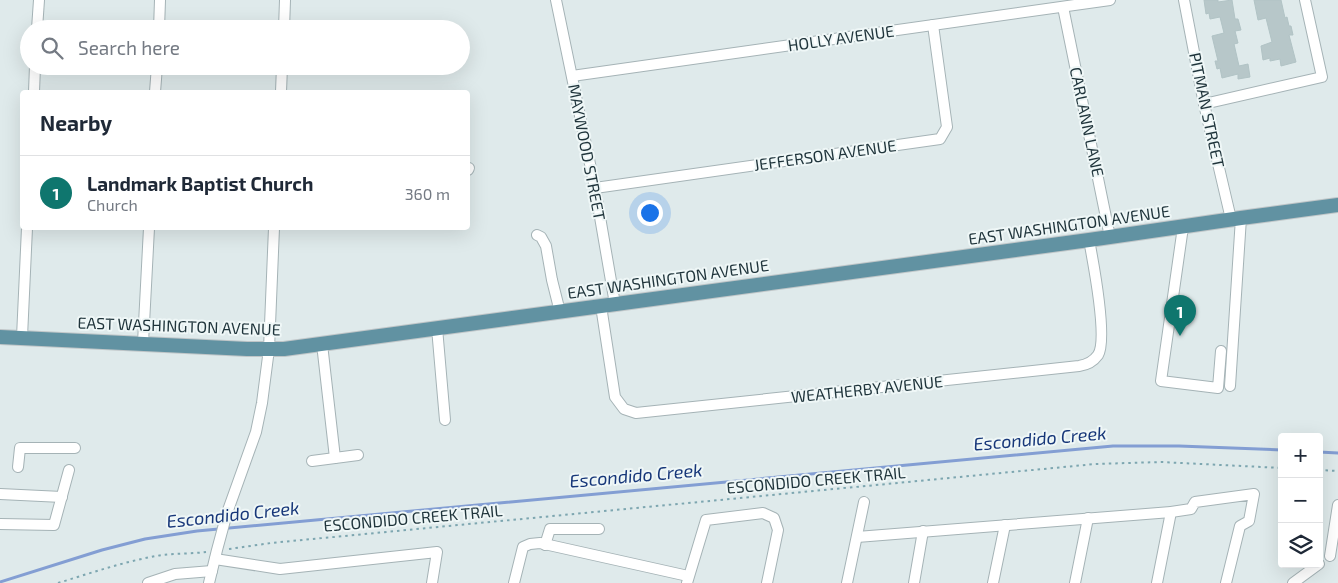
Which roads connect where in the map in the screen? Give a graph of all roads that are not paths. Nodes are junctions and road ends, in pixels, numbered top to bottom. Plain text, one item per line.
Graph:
1 (39, 0) edge
2 (160, 0) edge
3 (286, 0) edge
4 (556, 0) edge
5 (1110, 0) edge
6 (1184, 0) edge
7 (1305, 0) edge
8 (1063, 7) junction
9 (38, 20) edge
10 (159, 20) edge
11 (285, 20) edge
12 (934, 25) junction
13 (35, 75) edge
14 (157, 75) edge
15 (282, 75) edge
16 (572, 76) junction
17 (34, 90) edge
18 (156, 90) edge
19 (281, 90) edge
20 (1204, 104) junction
21 (595, 188) junction
22 (1338, 206) edge
23 (1236, 219) junction
24 (1183, 227) junction
25 (27, 230) edge
26 (149, 230) edge
27 (274, 230) edge
28 (537, 235) dead end
29 (1110, 237) junction
30 (1089, 240) junction
31 (615, 304) junction
32 (601, 306) junction
33 (560, 312) junction
34 (437, 328) junction
35 (0, 337) edge
36 (22, 338) junction
37 (143, 344) junction
38 (322, 344) junction
39 (269, 349) junction
40 (1221, 351) dead end
41 (1230, 386) dead end
42 (445, 420) dead end
43 (75, 448) dead end
44 (358, 455) dead end
45 (335, 458) junction
46 (312, 460) dead end
47 (18, 467) dead end
48 (69, 470) dead end
49 (0, 494) edge
50 (62, 497) junction
51 (864, 502) dead end
52 (1338, 505) edge
53 (1171, 512) junction
54 (1088, 518) junction
55 (0, 524) edge
56 (1005, 525) junction
57 (599, 529) dead end
58 (923, 531) junction
59 (857, 537) junction
60 (545, 545) junction
61 (217, 551) junction
62 (1334, 553) edge
63 (1323, 561) edge
64 (1314, 568) edge
65 (212, 571) junction
66 (688, 579) edge
67 (148, 583) edge
68 (209, 583) edge
69 (432, 583) edge
70 (514, 583) edge
71 (767, 583) edge
72 (847, 583) edge
73 (914, 583) edge
74 (993, 583) edge
75 (1075, 583) edge
76 (1157, 583) edge
77 (1226, 583) edge
78 (1293, 583) edge

1 - 9 street
2 - 10 street
3 - 11 street
4 - 16 street, MAYWOOD STREET
5 - 8 street, HOLLY AVENUE
6 - 20 street, PITMAN STREET
7 - 20 street
8 - 12 street, HOLLY AVENUE
8 - 29 street, CARLANN LANE
12 - 16 street, HOLLY AVENUE
12 - 21 street, JEFFERSON AVENUE
13 - 17 street
14 - 18 street
15 - 19 street
16 - 21 street, MAYWOOD STREET
20 - 23 street, PITMAN STREET
21 - 31 street, MAYWOOD STREET
22 - 23 main road, EAST WASHINGTON AVENUE
23 - 24 main road, EAST WASHINGTON AVENUE
23 - 41 street, PITMAN STREET
24 - 29 main road, EAST WASHINGTON AVENUE
24 - 40 street
25 - 36 street
26 - 37 street
27 - 39 street
28 - 33 street
29 - 30 main road, EAST WASHINGTON AVENUE
30 - 31 main road, EAST WASHINGTON AVENUE
30 - 32 street, WEATHERBY AVENUE
31 - 32 main road, EAST WASHINGTON AVENUE
32 - 33 main road, EAST WASHINGTON AVENUE
33 - 34 main road, EAST WASHINGTON AVENUE
34 - 38 main road, EAST WASHINGTON AVENUE
34 - 42 street
35 - 36 main road, EAST WASHINGTON AVENUE
36 - 37 main road, EAST WASHINGTON AVENUE
37 - 39 main road, EAST WASHINGTON AVENUE
38 - 39 main road, EAST WASHINGTON AVENUE
38 - 45 street
39 - 61 street
43 - 47 street
44 - 45 street
45 - 46 street
48 - 50 street
49 - 50 street
50 - 55 street
51 - 59 street
52 - 62 street
53 - 54 street
53 - 76 street
53 - 77 street
54 - 56 street
54 - 75 street
56 - 58 street
56 - 74 street
57 - 60 street
58 - 59 street
58 - 73 street
59 - 72 street
60 - 66 street
60 - 70 street
61 - 65 street
61 - 69 street
62 - 63 street
64 - 78 street
65 - 67 street
65 - 68 street
66 - 71 street

